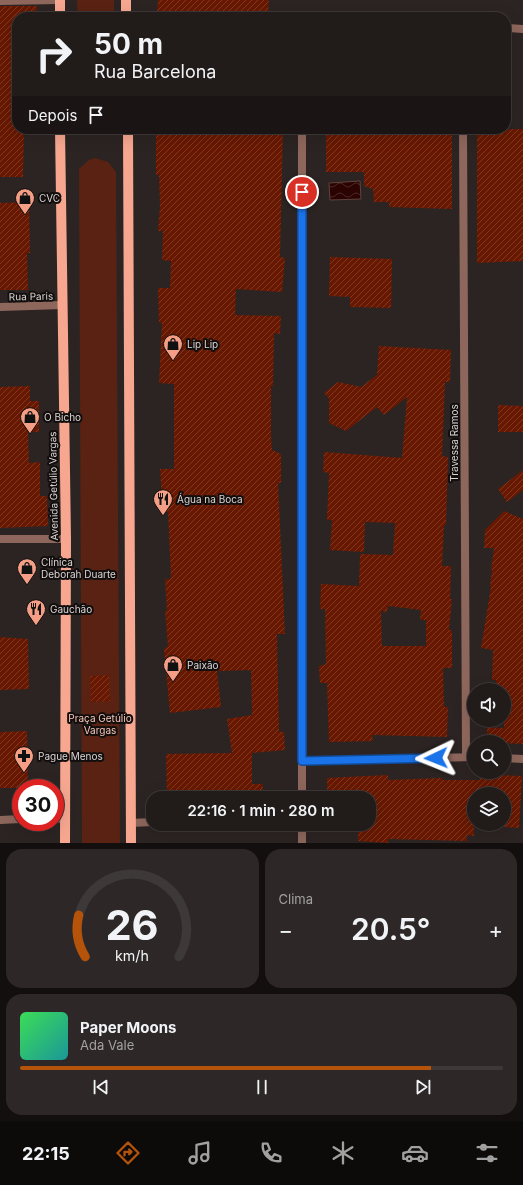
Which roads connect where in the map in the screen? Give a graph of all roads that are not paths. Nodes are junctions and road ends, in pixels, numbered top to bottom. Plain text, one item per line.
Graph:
1 (60, 0) edge
2 (126, 0) edge
3 (0, 1) edge
4 (60, 12) edge
5 (126, 12) edge
6 (511, 28) edge
7 (523, 29) edge
8 (60, 134) edge
9 (128, 134) edge
10 (302, 134) edge
11 (463, 134) edge
12 (62, 305) junction
13 (0, 307) edge
14 (0, 539) edge
15 (66, 539) junction
16 (470, 735) edge
17 (467, 757) edge
18 (511, 758) edge
19 (523, 759) edge
20 (302, 761) junction
21 (61, 779) edge
22 (302, 791) edge
23 (0, 820) edge
24 (12, 820) edge
25 (146, 822) edge
26 (130, 823) junction
27 (63, 831) edge
28 (302, 831) edge
29 (65, 843) edge
30 (130, 843) edge
31 (302, 843) edge

1 - 3 street
1 - 4 main road
2 - 5 main road
6 - 7 street
8 - 12 main road, Avenida Getúlio Vargas
9 - 26 main road
10 - 20 street
11 - 16 street, Travessa Ramos
12 - 13 street, Rua Paris
12 - 15 main road, Avenida Getúlio Vargas
14 - 15 street
15 - 21 main road, Avenida Getúlio Vargas
17 - 20 street
18 - 19 street
20 - 22 street
23 - 24 street
25 - 26 street
26 - 30 main road
27 - 29 main road, Avenida Getúlio Vargas
28 - 31 street

